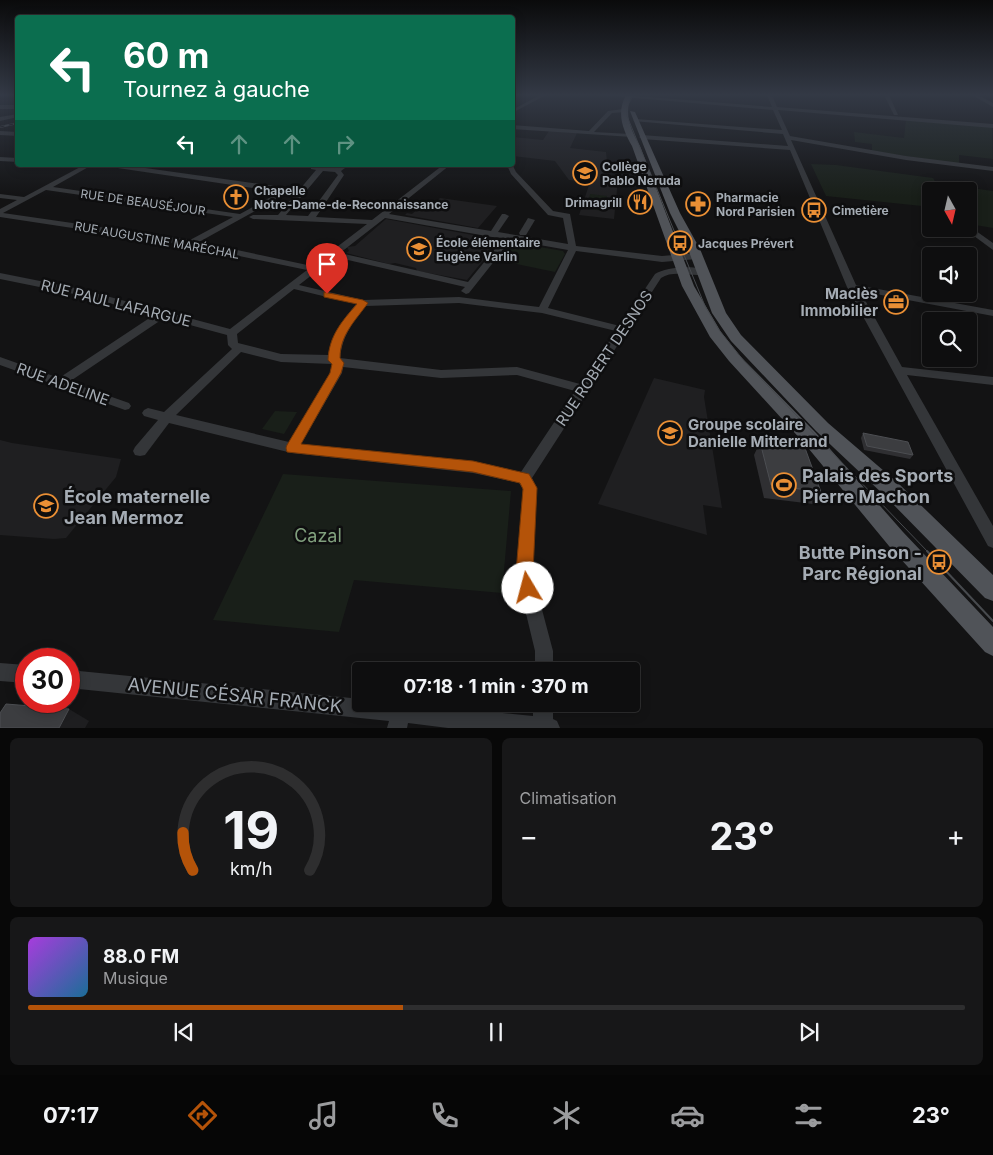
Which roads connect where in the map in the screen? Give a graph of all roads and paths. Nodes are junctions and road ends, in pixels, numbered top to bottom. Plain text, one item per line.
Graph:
1 (538, 129) edge
2 (594, 129) edge
3 (632, 129) edge
4 (636, 129) edge
5 (721, 129) edge
6 (783, 129) edge
7 (0, 133) edge
8 (590, 133) junction
9 (15, 134) edge
10 (785, 135) junction
11 (636, 137) junction
12 (792, 148) junction
13 (0, 159) edge
14 (15, 160) edge
15 (85, 167) edge
16 (124, 167) edge
17 (316, 167) edge
18 (342, 167) edge
19 (444, 167) edge
20 (511, 167) edge
21 (984, 168) junction
22 (993, 169) edge
23 (337, 170) junction
24 (993, 176) edge
25 (45, 188) junction
26 (287, 191) junction
27 (0, 196) edge
28 (25, 199) junction
29 (0, 213) edge
30 (383, 215) junction
31 (241, 216) junction
32 (505, 216) dead end
33 (253, 217) dead end
34 (280, 217) junction
35 (312, 218) junction
36 (531, 220) dead end
37 (373, 222) junction
38 (492, 234) junction
39 (978, 235) edge
40 (521, 236) junction
41 (508, 237) junction
42 (191, 243) junction
43 (992, 245) edge
44 (573, 248) junction
45 (332, 254) junction
46 (670, 258) junction
47 (700, 264) junction
48 (314, 269) junction
49 (682, 271) junction
50 (662, 273) junction
51 (0, 276) edge
52 (470, 285) junction
53 (291, 286) junction
54 (852, 287) junction
55 (458, 300) junction
56 (363, 303) junction
57 (542, 310) junction
58 (993, 313) edge
59 (161, 315) junction
60 (622, 330) junction
61 (232, 333) junction
62 (239, 348) junction
63 (0, 361) edge
64 (336, 361) junction
65 (899, 370) junction
66 (993, 381) edge
67 (59, 383) junction
68 (583, 390) junction
69 (126, 406) dead end
70 (148, 413) dead end
71 (167, 417) junction
72 (292, 448) junction
73 (140, 451) dead end
74 (527, 483) junction
75 (993, 541) edge
76 (993, 590) edge
77 (993, 644) edge
78 (544, 662) edge
79 (0, 672) edge
80 (15, 673) edge
81 (80, 680) edge
82 (544, 712) edge
83 (399, 720) edge
84 (478, 724) edge
85 (543, 727) edge
86 (550, 728) edge

1 - 8 street
2 - 8 street
3 - 11 main road
4 - 11 main road
5 - 10 street
6 - 10 street
7 - 9 street
8 - 11 street
10 - 12 street
10 - 21 street
11 - 12 street
11 - 46 main road
11 - 47 main road
12 - 54 street
13 - 14 street
15 - 25 street
16 - 26 street
17 - 23 street
17 - 26 street
17 - 34 street
18 - 23 street
19 - 30 street
20 - 44 street
21 - 22 street
21 - 24 street
23 - 35 street
25 - 28 street
25 - 31 street, RUE DE BEAUSÉJOUR
26 - 31 street
27 - 28 street
28 - 29 street
29 - 42 street, RUE AUGUSTINE MARÉCHAL
30 - 37 street
30 - 38 street
31 - 42 street
32 - 38 street
33 - 34 street
34 - 35 street
35 - 37 street
36 - 40 street
37 - 45 street
38 - 41 street
39 - 43 street
40 - 41 street
40 - 44 street
41 - 52 street
42 - 48 street, RUE AUGUSTINE MARÉCHAL
44 - 46 street
44 - 57 street
45 - 48 street
45 - 52 street
46 - 47 street
46 - 49 main road
46 - 50 street
47 - 49 street
47 - 76 main road
48 - 53 street
49 - 50 street
49 - 77 main road
50 - 60 street, RUE ROBERT DESNOS
51 - 59 street, RUE PAUL LAFARGUE
52 - 55 street
53 - 56 street
53 - 61 street
54 - 58 street
54 - 65 street
55 - 56 street
55 - 57 street
56 - 64 street
57 - 60 street
59 - 61 street, RUE PAUL LAFARGUE
59 - 67 street
60 - 68 street, RUE ROBERT DESNOS
61 - 62 street
62 - 64 street
62 - 71 street
63 - 67 street, RUE ADELINE
64 - 68 street
64 - 72 street
65 - 66 street
65 - 75 street
67 - 69 street, RUE ADELINE
68 - 74 street, RUE ROBERT DESNOS
70 - 71 street
71 - 72 street
71 - 73 street
72 - 74 street
74 - 78 street
79 - 80 street
81 - 83 street, AVENUE CÉSAR FRANCK
82 - 85 street
83 - 84 street, AVENUE CÉSAR FRANCK
84 - 85 street, AVENUE CÉSAR FRANCK
85 - 86 street, AVENUE CÉSAR FRANCK

